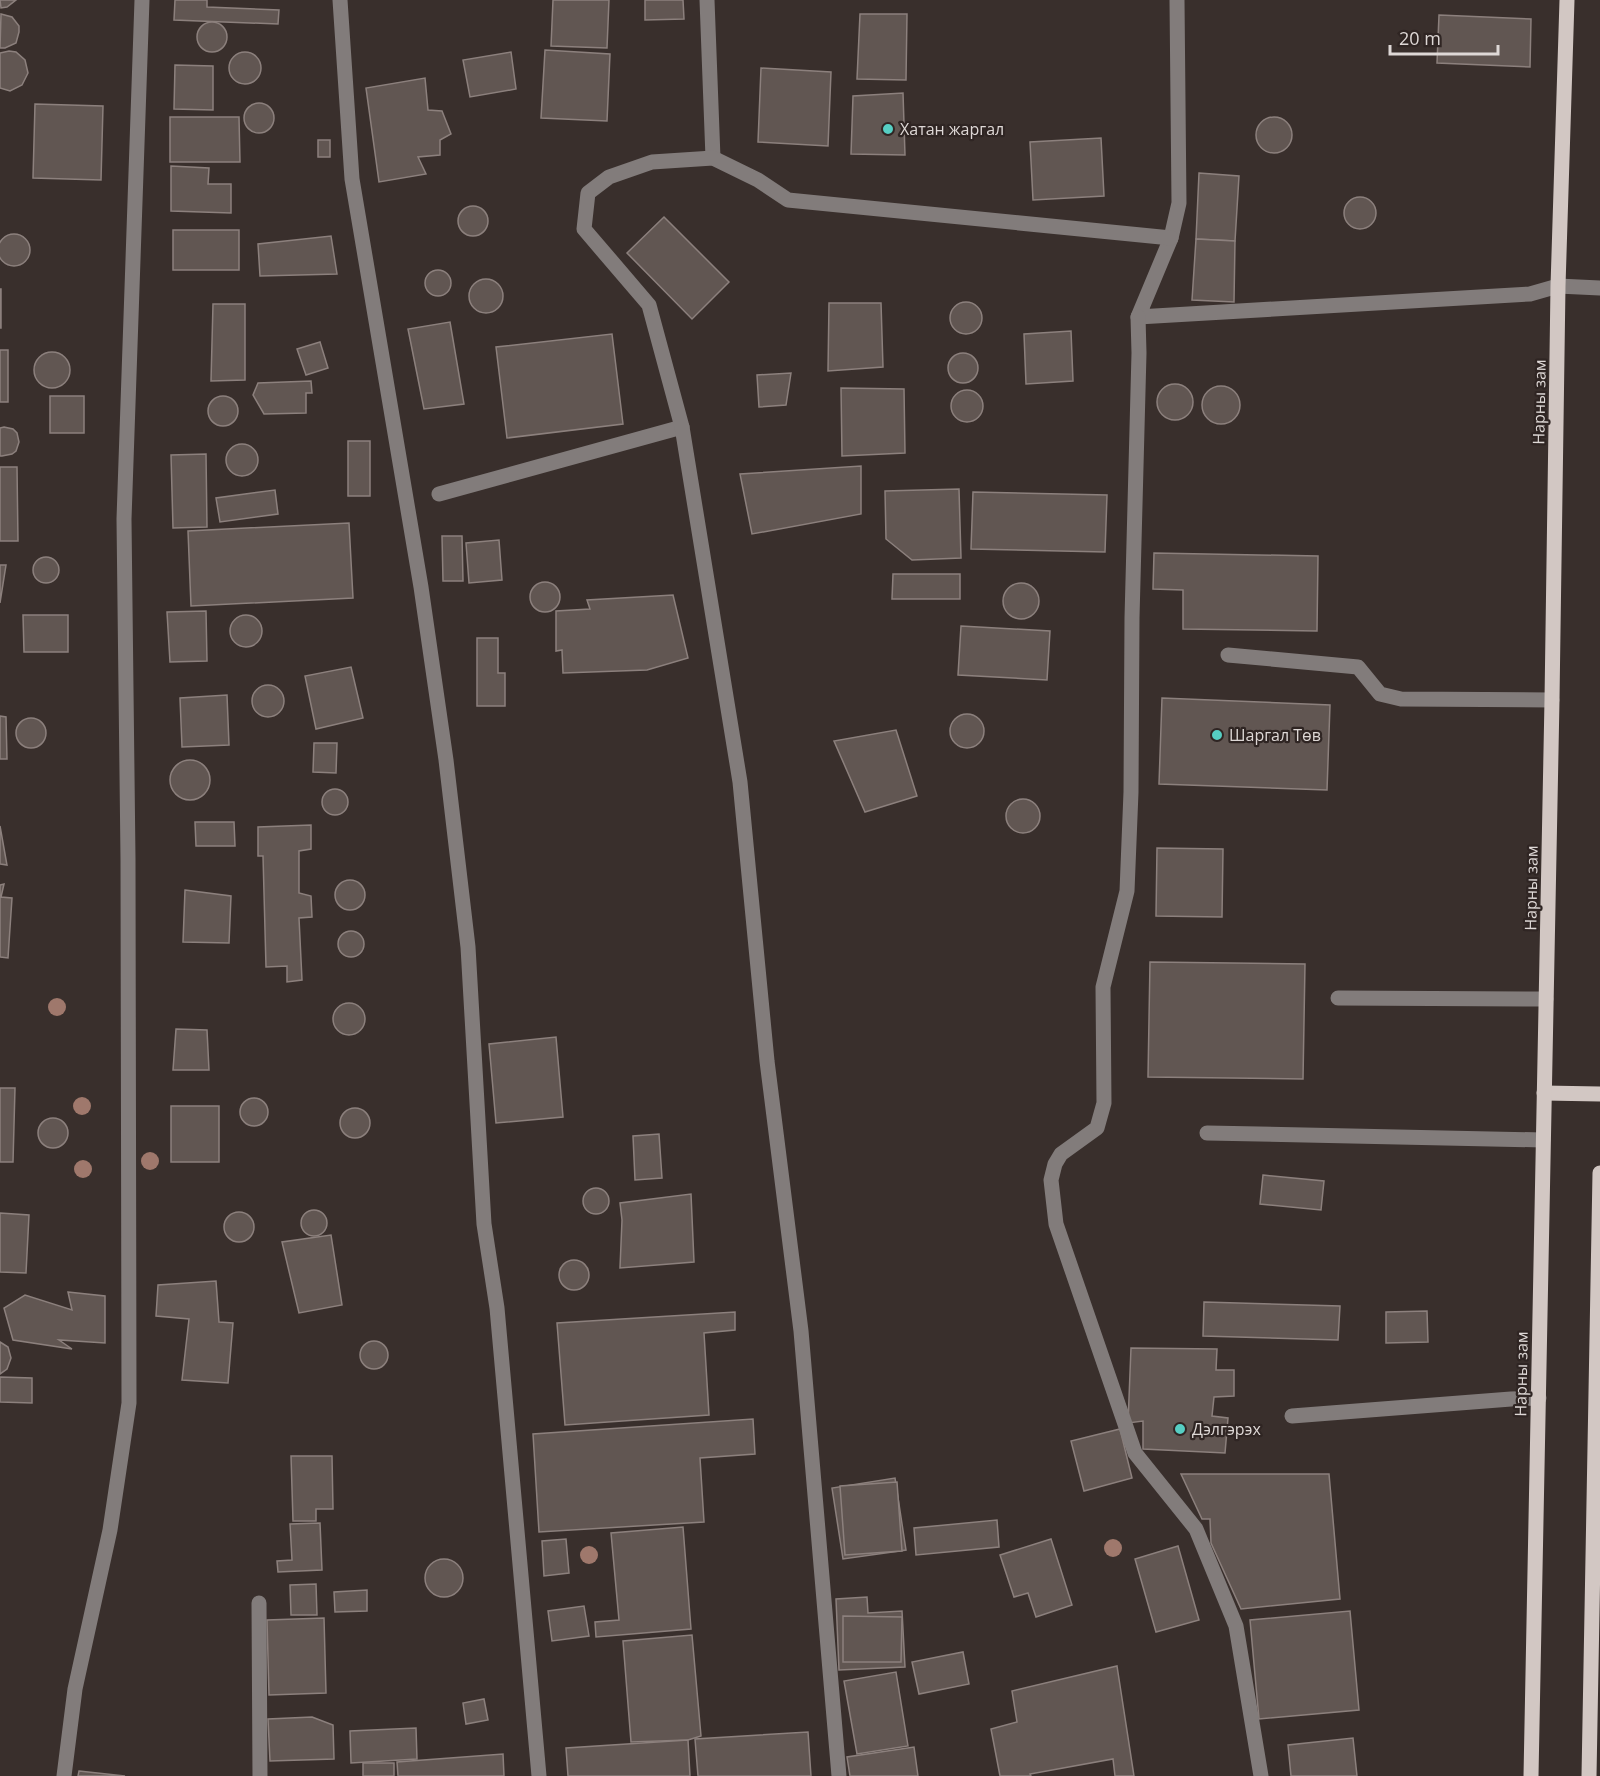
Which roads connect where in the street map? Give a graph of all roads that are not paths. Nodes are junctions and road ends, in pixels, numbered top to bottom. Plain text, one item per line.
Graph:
1 (142, 0) edge
2 (340, 0) edge
3 (707, 0) edge
4 (1177, 0) edge
5 (1567, 0) edge
6 (713, 158) junction
7 (1171, 238) junction
8 (1558, 286) junction
9 (1600, 288) edge
10 (1138, 317) junction
11 (682, 427) junction
12 (439, 494) dead end
13 (1228, 655) dead end
14 (1552, 700) junction
15 (1338, 999) dead end
16 (1546, 999) junction
17 (1544, 1093) junction
18 (1600, 1094) edge
19 (1207, 1134) dead end
20 (1544, 1140) junction
21 (1600, 1173) edge
22 (1599, 1374) edge
23 (1539, 1398) junction
24 (1292, 1416) dead end
25 (259, 1603) dead end
26 (64, 1776) edge
27 (261, 1776) edge
28 (539, 1776) edge
29 (839, 1776) edge
30 (1261, 1776) edge
31 (1531, 1776) edge
32 (1589, 1776) edge

1 - 26 street
2 - 28 street
3 - 6 street
4 - 7 street
5 - 8 main road, Нарны зам
6 - 7 street
6 - 11 street
7 - 10 street
8 - 9 street
8 - 10 street
8 - 14 main road, Нарны зам
10 - 30 street
11 - 12 street
11 - 29 street
13 - 14 street
14 - 16 main road, Нарны зам
15 - 16 street
16 - 17 main road, Нарны зам
17 - 18 main road
17 - 20 main road, Нарны зам
19 - 20 street
20 - 23 main road, Нарны зам
21 - 22 main road
22 - 32 main road
23 - 24 street
23 - 31 main road, Нарны зам
25 - 27 street

